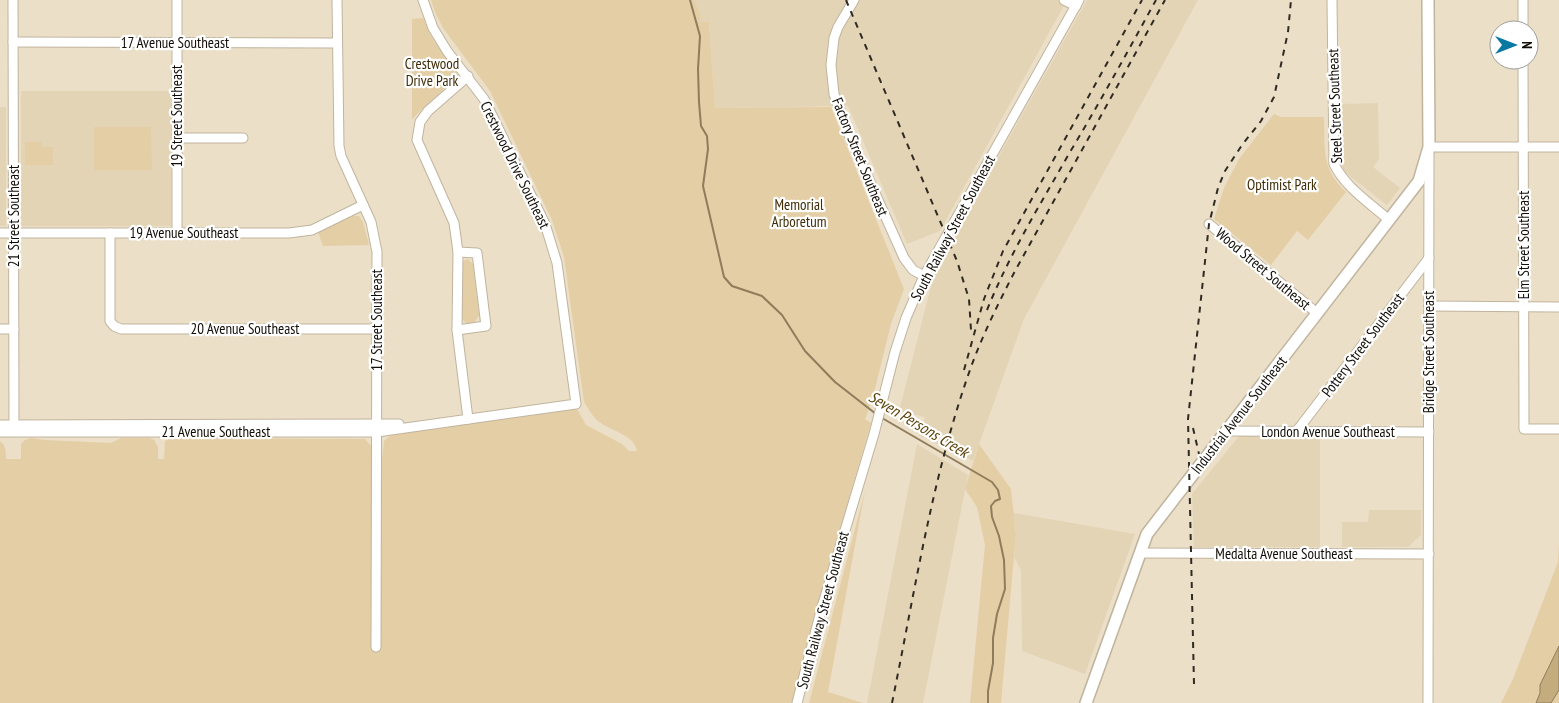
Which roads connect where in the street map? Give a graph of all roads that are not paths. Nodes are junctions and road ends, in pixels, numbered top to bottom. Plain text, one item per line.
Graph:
1 (13, 0) edge
2 (177, 0) edge
3 (337, 0) edge
4 (423, 0) edge
5 (854, 0) edge
6 (1064, 0) edge
7 (1332, 0) edge
8 (1428, 0) edge
9 (1523, 0) edge
10 (1077, 3) edge
11 (1523, 20) edge
12 (14, 42) junction
13 (177, 43) junction
14 (338, 43) junction
15 (1523, 70) edge
16 (468, 76) junction
17 (177, 138) junction
18 (244, 138) dead end
19 (1559, 146) edge
20 (1429, 147) junction
21 (1524, 147) junction
22 (363, 205) junction
23 (1389, 220) junction
24 (1209, 224) dead end
25 (0, 233) edge
26 (14, 233) junction
27 (110, 233) junction
28 (177, 233) junction
29 (458, 252) junction
30 (1429, 258) junction
31 (924, 276) junction
32 (1429, 306) junction
33 (1524, 306) junction
34 (1559, 307) edge
35 (1317, 313) junction
36 (0, 329) edge
37 (14, 329) junction
38 (377, 329) junction
39 (457, 330) junction
40 (576, 404) joint
41 (468, 419) junction
42 (0, 425) edge
43 (14, 428) junction
44 (377, 428) junction
45 (1559, 429) edge
46 (1226, 431) junction
47 (0, 432) edge
48 (1296, 432) junction
49 (1429, 432) junction
50 (1140, 553) junction
51 (1429, 554) junction
52 (376, 647) dead end
53 (797, 703) edge
54 (1086, 703) edge
55 (1428, 703) edge

1 - 12 street, 21 Street Southeast
2 - 13 street, 19 Street Southeast
3 - 14 street, 17 Street Southeast
4 - 16 street, Crestwood Drive Southeast
5 - 31 street, Factory Street Southeast
6 - 10 street
7 - 23 street, Steel Street Southeast
8 - 20 main road, Bridge Street Southeast
9 - 11 street
10 - 31 street, South Railway Street Southeast
12 - 13 street, 17 Avenue Southeast
12 - 26 street, 21 Street Southeast
13 - 14 street, 17 Avenue Southeast
13 - 17 street, 19 Street Southeast
14 - 22 street, 17 Street Southeast
15 - 21 street, Elm Street Southeast
16 - 29 street
16 - 40 street, Crestwood Drive Southeast
17 - 18 street
17 - 28 street, 19 Street Southeast
19 - 21 street
20 - 21 street
20 - 23 main road, Industrial Avenue Southeast
20 - 30 street, Bridge Street Southeast
21 - 33 street, Elm Street Southeast
22 - 28 street, 19 Avenue Southeast
22 - 38 street, 17 Street Southeast
23 - 35 main road, Industrial Avenue Southeast
24 - 35 street, Wood Street Southeast
25 - 26 street, 19 Avenue Southeast
26 - 27 street, 19 Avenue Southeast
26 - 37 street, 21 Street Southeast
27 - 28 street, 19 Avenue Southeast
27 - 38 street, 20 Avenue Southeast
29 - 39 street
29 - 39 street
30 - 32 street, Bridge Street Southeast
30 - 48 street, Pottery Street Southeast
31 - 53 street, South Railway Street Southeast
32 - 33 street
32 - 49 street, Bridge Street Southeast
33 - 34 street
33 - 45 street, Elm Street Southeast
35 - 46 main road, Industrial Avenue Southeast
36 - 37 street
37 - 43 street, 21 Street Southeast
38 - 44 street, 17 Street Southeast
39 - 41 street
40 - 41 street, 21 Avenue Southeast
41 - 44 street, 21 Avenue Southeast
42 - 43 street, 21 Avenue Southeast
43 - 44 street, 21 Avenue Southeast
43 - 47 street, 21 Avenue Southeast
44 - 52 street, 17 Street Southeast
46 - 48 street, London Avenue Southeast
46 - 50 main road, Industrial Avenue Southeast
48 - 49 street, London Avenue Southeast
49 - 51 street, Bridge Street Southeast
50 - 51 street, Medalta Avenue Southeast
50 - 54 main road, Industrial Avenue Southeast
51 - 55 street, Bridge Street Southeast

